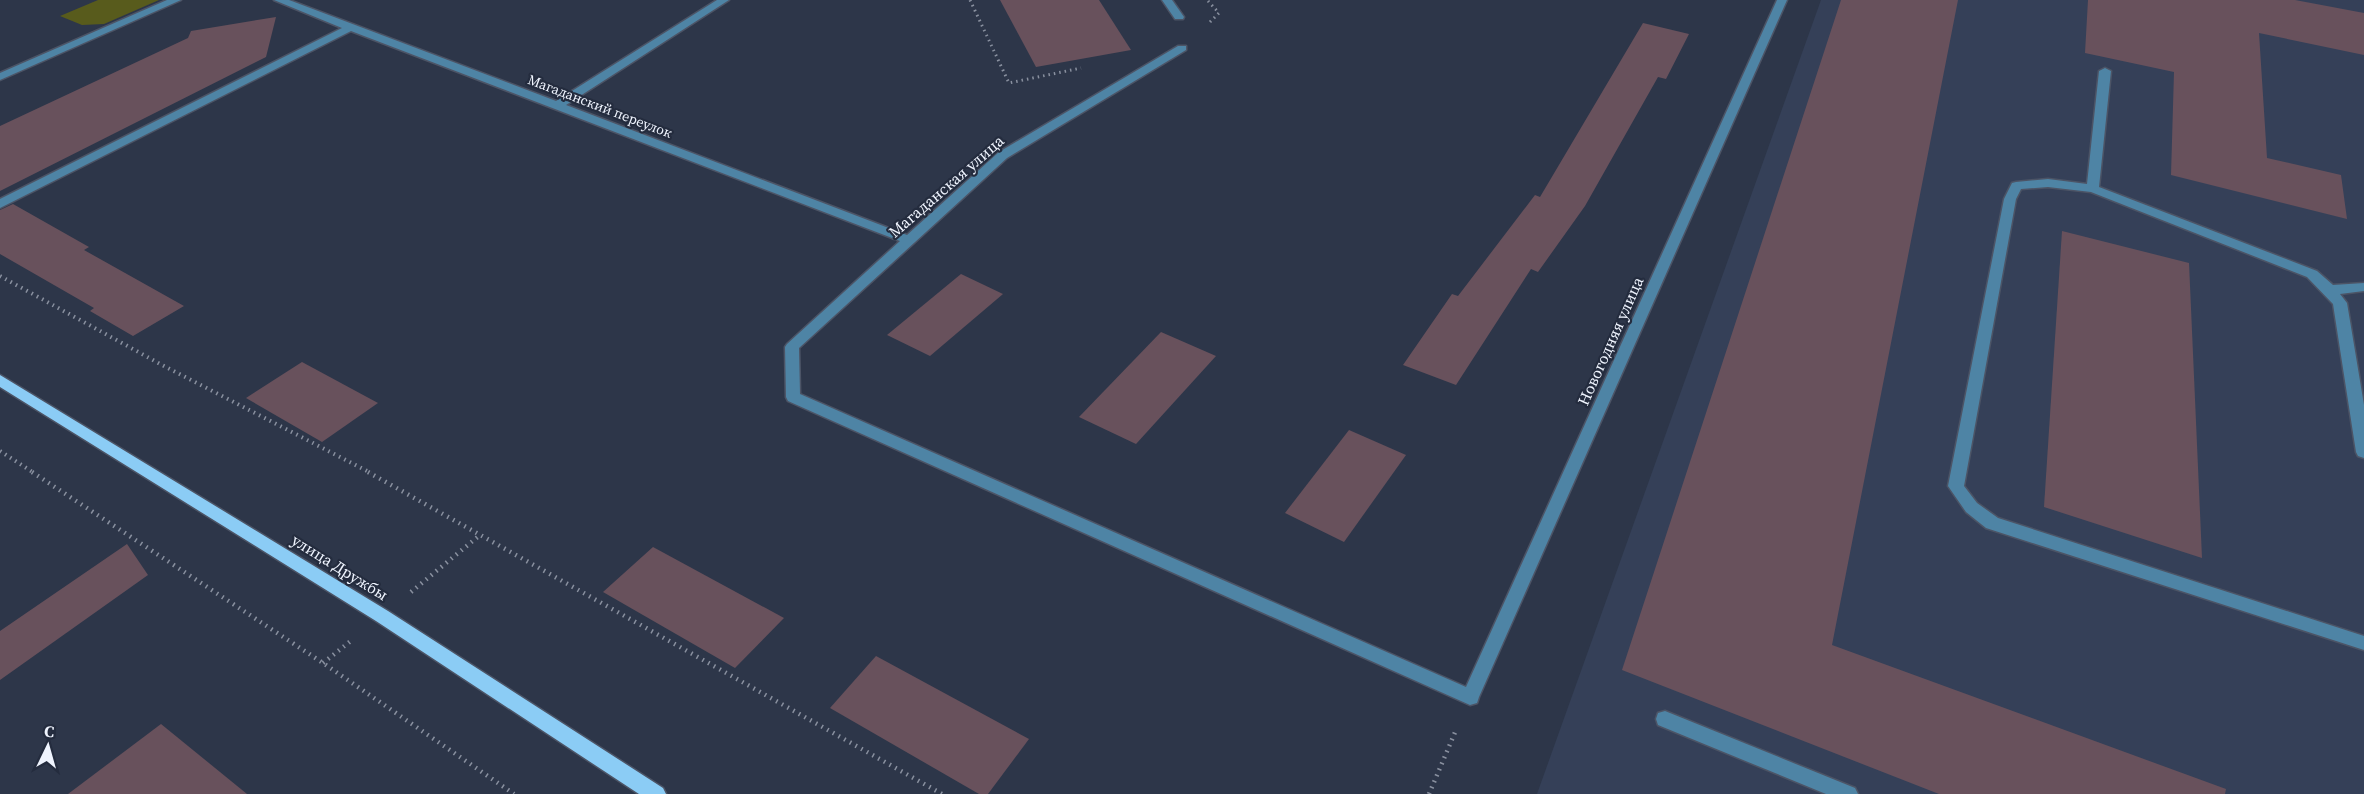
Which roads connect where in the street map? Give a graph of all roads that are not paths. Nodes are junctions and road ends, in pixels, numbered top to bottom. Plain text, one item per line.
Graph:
1 (176, 0) edge
2 (279, 0) edge
3 (724, 0) edge
4 (1167, 0) edge
5 (1782, 0) edge
6 (1179, 17) dead end
7 (351, 27) junction
8 (1182, 48) dead end
9 (2105, 72) dead end
10 (0, 77) edge
11 (557, 106) junction
12 (2093, 189) junction
13 (0, 204) edge
14 (909, 240) junction
15 (2364, 287) edge
16 (2330, 290) junction
17 (0, 380) edge
18 (793, 397) joint
19 (2364, 452) edge
20 (2364, 643) edge
21 (1665, 719) dead end
22 (656, 794) edge
23 (1848, 794) edge

1 - 10 street
2 - 7 street, Магаданский переулок
3 - 11 street
4 - 6 street
5 - 18 street, Новогодняя улица
7 - 11 street, Магаданский переулок
7 - 13 street
8 - 14 street, Магаданская улица
9 - 12 street
11 - 14 street, Магаданский переулок
12 - 16 street
12 - 20 street
14 - 18 street, Магаданская улица
15 - 16 street
16 - 19 street
17 - 22 main road, улица Дружбы
21 - 23 street

